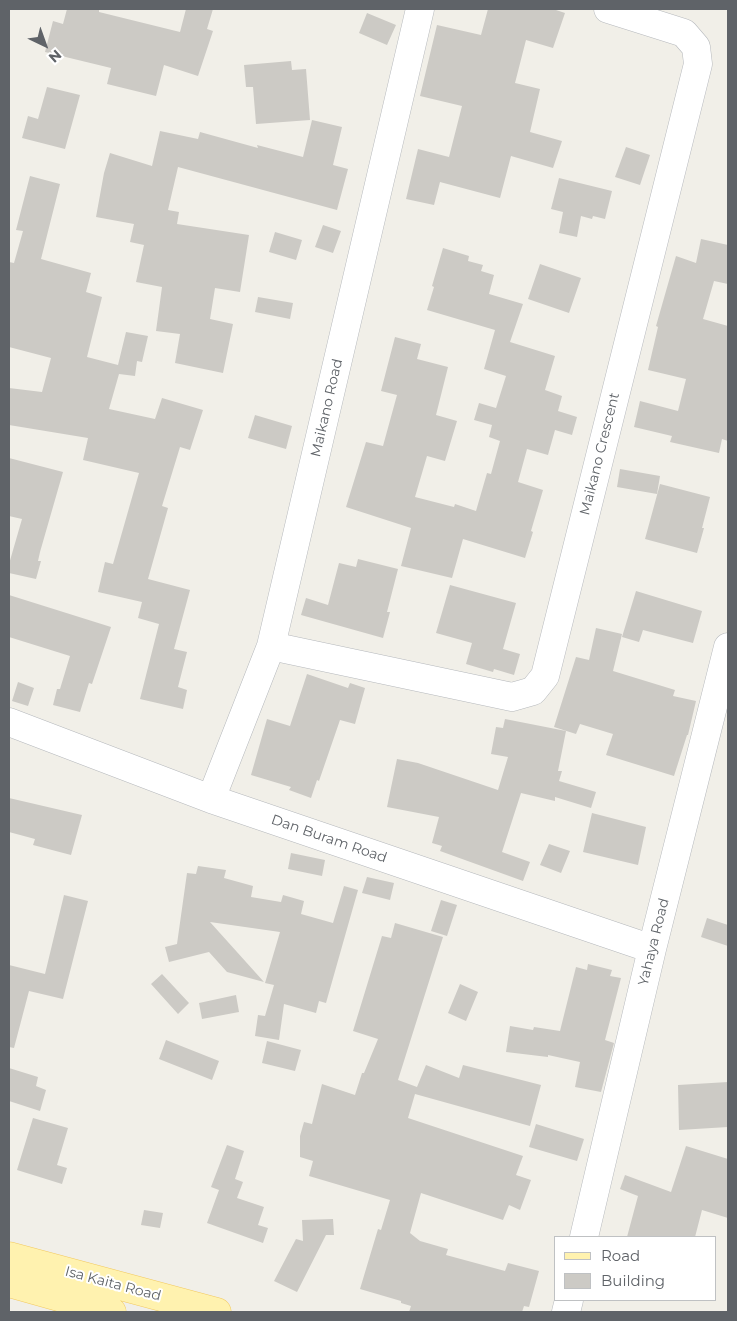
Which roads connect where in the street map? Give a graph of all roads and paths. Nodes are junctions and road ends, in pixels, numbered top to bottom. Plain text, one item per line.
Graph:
1 (420, 9) edge
2 (608, 9) edge
3 (271, 646) junction
4 (728, 647) edge
5 (9, 722) edge
6 (211, 799) junction
7 (652, 949) junction
8 (584, 1236) edge
9 (9, 1256) edge
10 (9, 1283) edge
11 (54, 1304) edge
12 (112, 1312) edge
13 (218, 1312) edge

1 - 3 street, Maikano Road
2 - 3 street, Maikano Crescent
3 - 6 street, Maikano Road
4 - 7 street, Yahaya Road
5 - 6 street, Dan Buram Road
6 - 7 street, Dan Buram Road
7 - 8 street, Yahaya Road
9 - 13 main road, Isa Kaita Road
10 - 11 main road, Isa Kaita Road
11 - 12 main road, Isa Kaita Road

